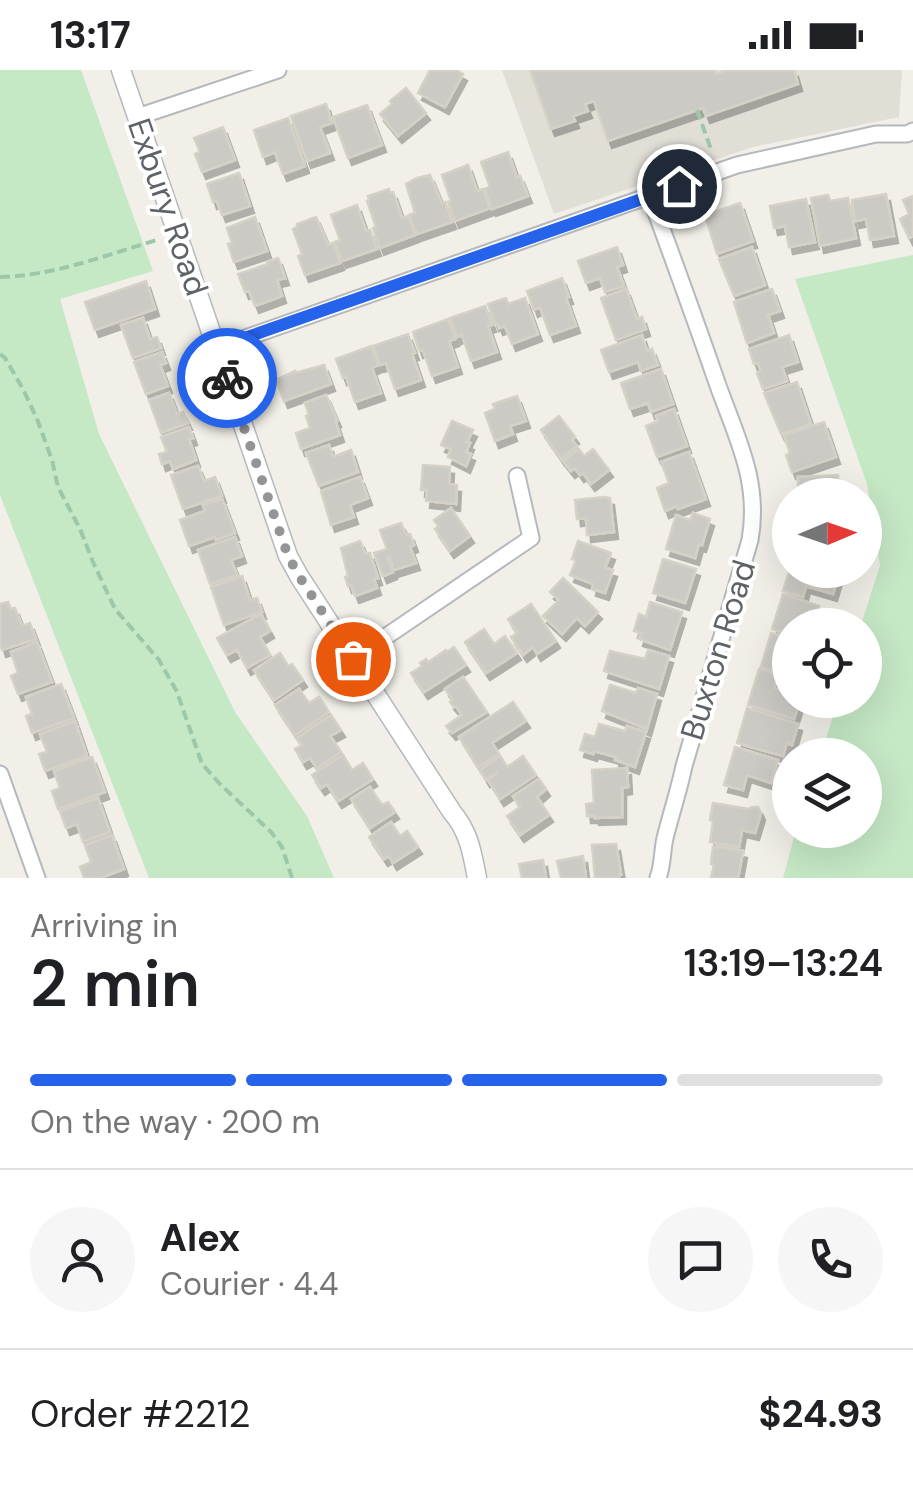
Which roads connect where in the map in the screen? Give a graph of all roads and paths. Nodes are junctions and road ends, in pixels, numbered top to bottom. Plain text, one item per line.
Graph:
1 (121, 70) edge
2 (278, 70) edge
3 (697, 110) dead end
4 (137, 116) junction
5 (913, 131) edge
6 (712, 152) dead end
7 (650, 196) junction
8 (176, 234) junction
9 (0, 277) edge
10 (216, 348) junction
11 (0, 354) edge
12 (517, 476) dead end
13 (353, 659) junction
14 (0, 774) edge
15 (37, 878) edge
16 (292, 878) edge
17 (478, 878) edge
18 (658, 878) edge

1 - 4 street, Exbury Road
2 - 4 street
3 - 6 path
4 - 8 street, Exbury Road
5 - 7 street
7 - 10 street
7 - 18 street, Buxton Road
8 - 9 path
8 - 10 street, Exbury Road
10 - 13 street, Exbury Road
11 - 16 path
12 - 13 street
13 - 17 street, Exbury Road
14 - 15 street

